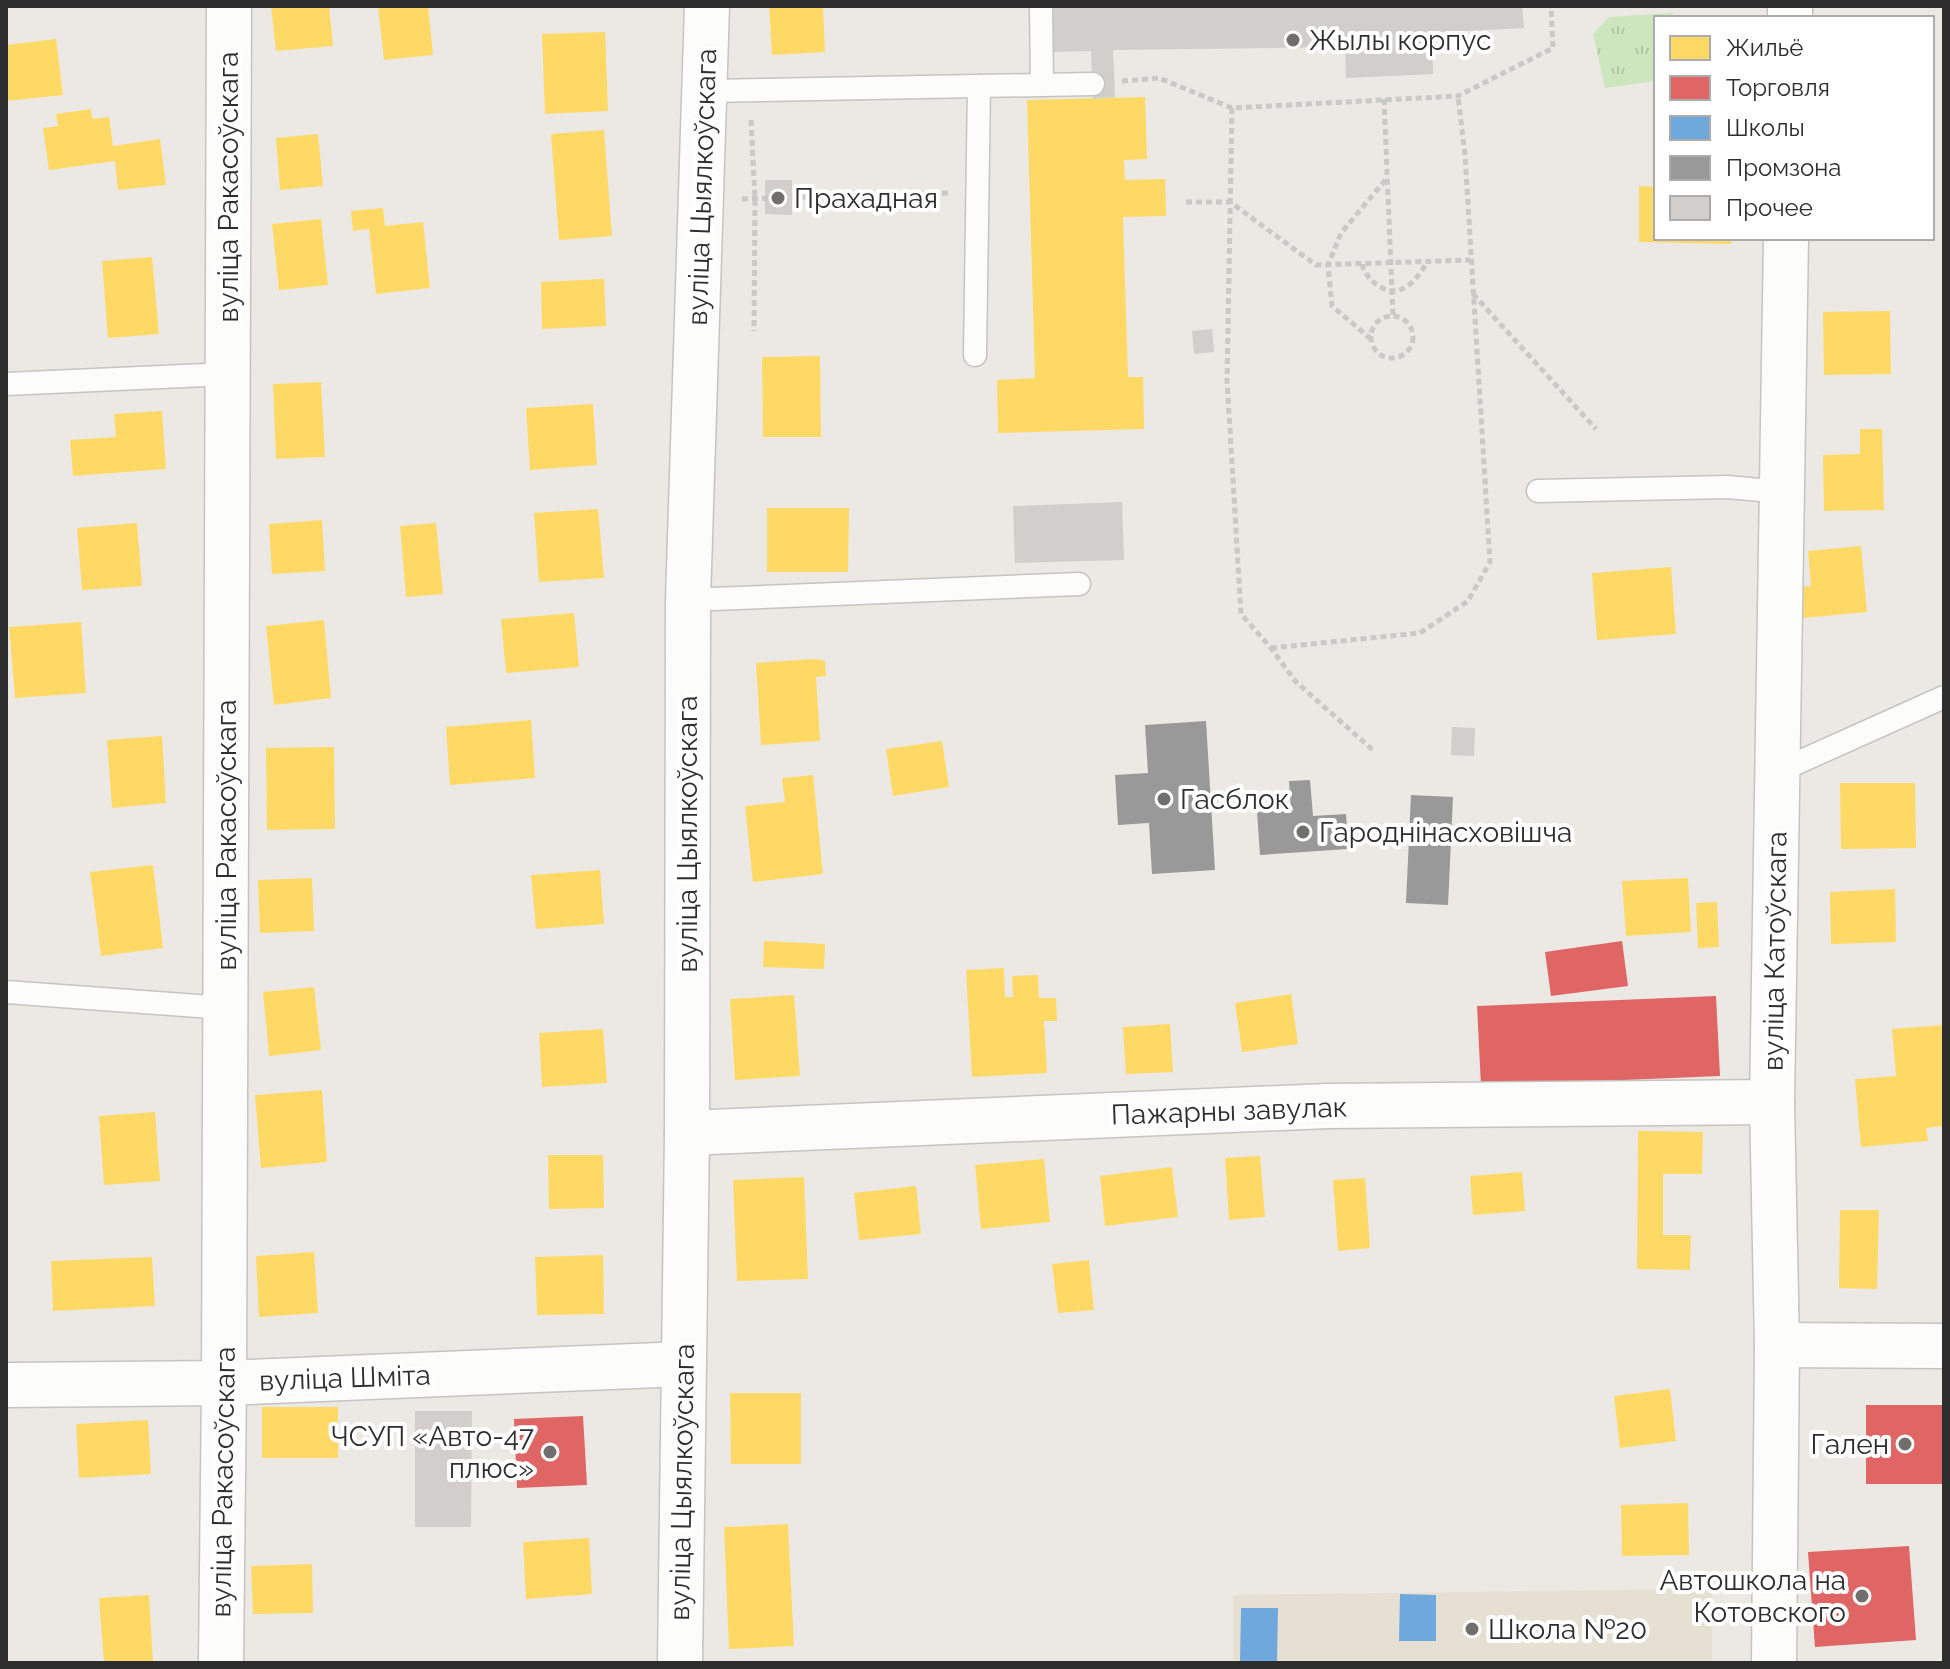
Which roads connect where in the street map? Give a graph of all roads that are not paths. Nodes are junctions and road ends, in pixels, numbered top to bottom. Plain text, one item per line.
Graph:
1 (229, 6) edge
2 (707, 6) edge
3 (1041, 6) edge
4 (1093, 84) road end
5 (1042, 85) junction
6 (979, 86) junction
7 (707, 91) junction
8 (1786, 240) edge
9 (975, 355) dead end
10 (228, 374) junction
11 (6, 384) edge
12 (1538, 491) dead end
13 (1782, 492) junction
14 (1079, 584) dead end
15 (688, 600) junction
16 (1944, 697) edge
17 (1779, 771) junction
18 (6, 992) edge
19 (225, 1008) junction
20 (1772, 1102) junction
21 (687, 1133) junction
22 (1777, 1345) junction
23 (1944, 1346) edge
24 (683, 1364) junction
25 (224, 1383) junction
26 (6, 1385) edge
27 (221, 1663) edge
28 (680, 1663) edge
29 (1774, 1663) edge

1 - 10 street, вуліца Ракасоўскага
2 - 7 street, вуліца Цыялкоўскага
3 - 5 lane
4 - 5 lane
5 - 6 lane
6 - 7 lane
6 - 9 lane
7 - 15 street, вуліца Цыялкоўскага
8 - 13 street, вуліца Катоўскага
10 - 11 lane
10 - 19 street, вуліца Ракасоўскага
12 - 13 lane
13 - 17 street, вуліца Катоўскага
14 - 15 lane
15 - 21 street, вуліца Цыялкоўскага
16 - 17 lane
17 - 20 street, вуліца Катоўскага
18 - 19 lane
19 - 25 street, вуліца Ракасоўскага
20 - 21 street, Пажарны завулак
20 - 22 street, вуліца Катоўскага
21 - 24 street, вуліца Цыялкоўскага
22 - 23 street
22 - 29 street, вуліца Катоўскага
24 - 25 street, вуліца Шміта
24 - 28 street, вуліца Цыялкоўскага
25 - 26 street, вуліца Шміта
25 - 27 street, вуліца Ракасоўскага

